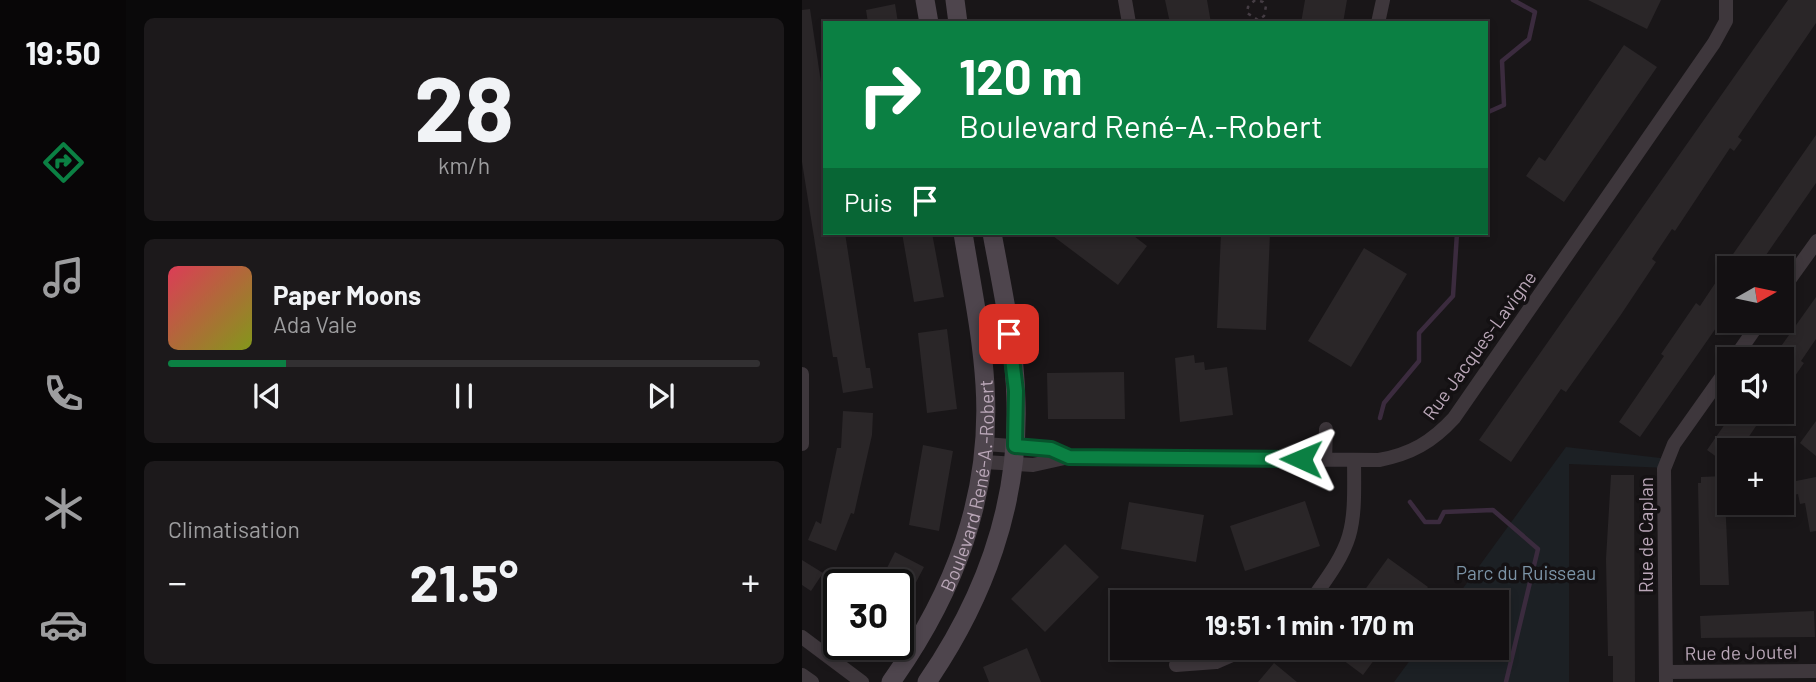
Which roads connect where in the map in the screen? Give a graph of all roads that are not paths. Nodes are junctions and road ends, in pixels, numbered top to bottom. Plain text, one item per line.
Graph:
1 (925, 0) edge
2 (955, 0) edge
3 (1125, 0) edge
4 (1383, 0) edge
5 (1726, 0) edge
6 (929, 21) edge
7 (958, 21) edge
8 (1129, 21) edge
9 (1378, 21) edge
10 (963, 235) edge
11 (993, 235) edge
12 (1816, 241) edge
13 (1794, 273) edge
14 (802, 374) edge
15 (1717, 383) edge
16 (1326, 429) dead end
17 (802, 444) edge
18 (985, 453) junction
19 (1014, 455) junction
20 (1325, 460) junction
21 (1354, 460) junction
22 (1319, 590) edge
23 (802, 637) edge
24 (1217, 660) edge
25 (1176, 665) dead end
26 (1816, 671) edge
27 (802, 674) edge
28 (1666, 677) edge
29 (812, 682) edge
30 (863, 682) edge
31 (891, 682) edge
32 (927, 682) edge

1 - 6 street
2 - 7 street
3 - 8 street
4 - 9 street
5 - 21 street, Rue Jacques-Lavigne
10 - 18 street, Boulevard René-A.-Robert
11 - 19 street, Boulevard René-A.-Robert
12 - 13 street
14 - 17 street
15 - 28 street, Rue de Caplan
16 - 20 street
18 - 19 street, Rue Jacques-Lavigne
18 - 31 street, Boulevard René-A.-Robert
19 - 20 street, Rue Jacques-Lavigne
19 - 32 street, Boulevard René-A.-Robert
20 - 21 street, Rue Jacques-Lavigne
21 - 22 street
23 - 30 street
24 - 25 street
26 - 28 street, Rue de Joutel
27 - 29 street

